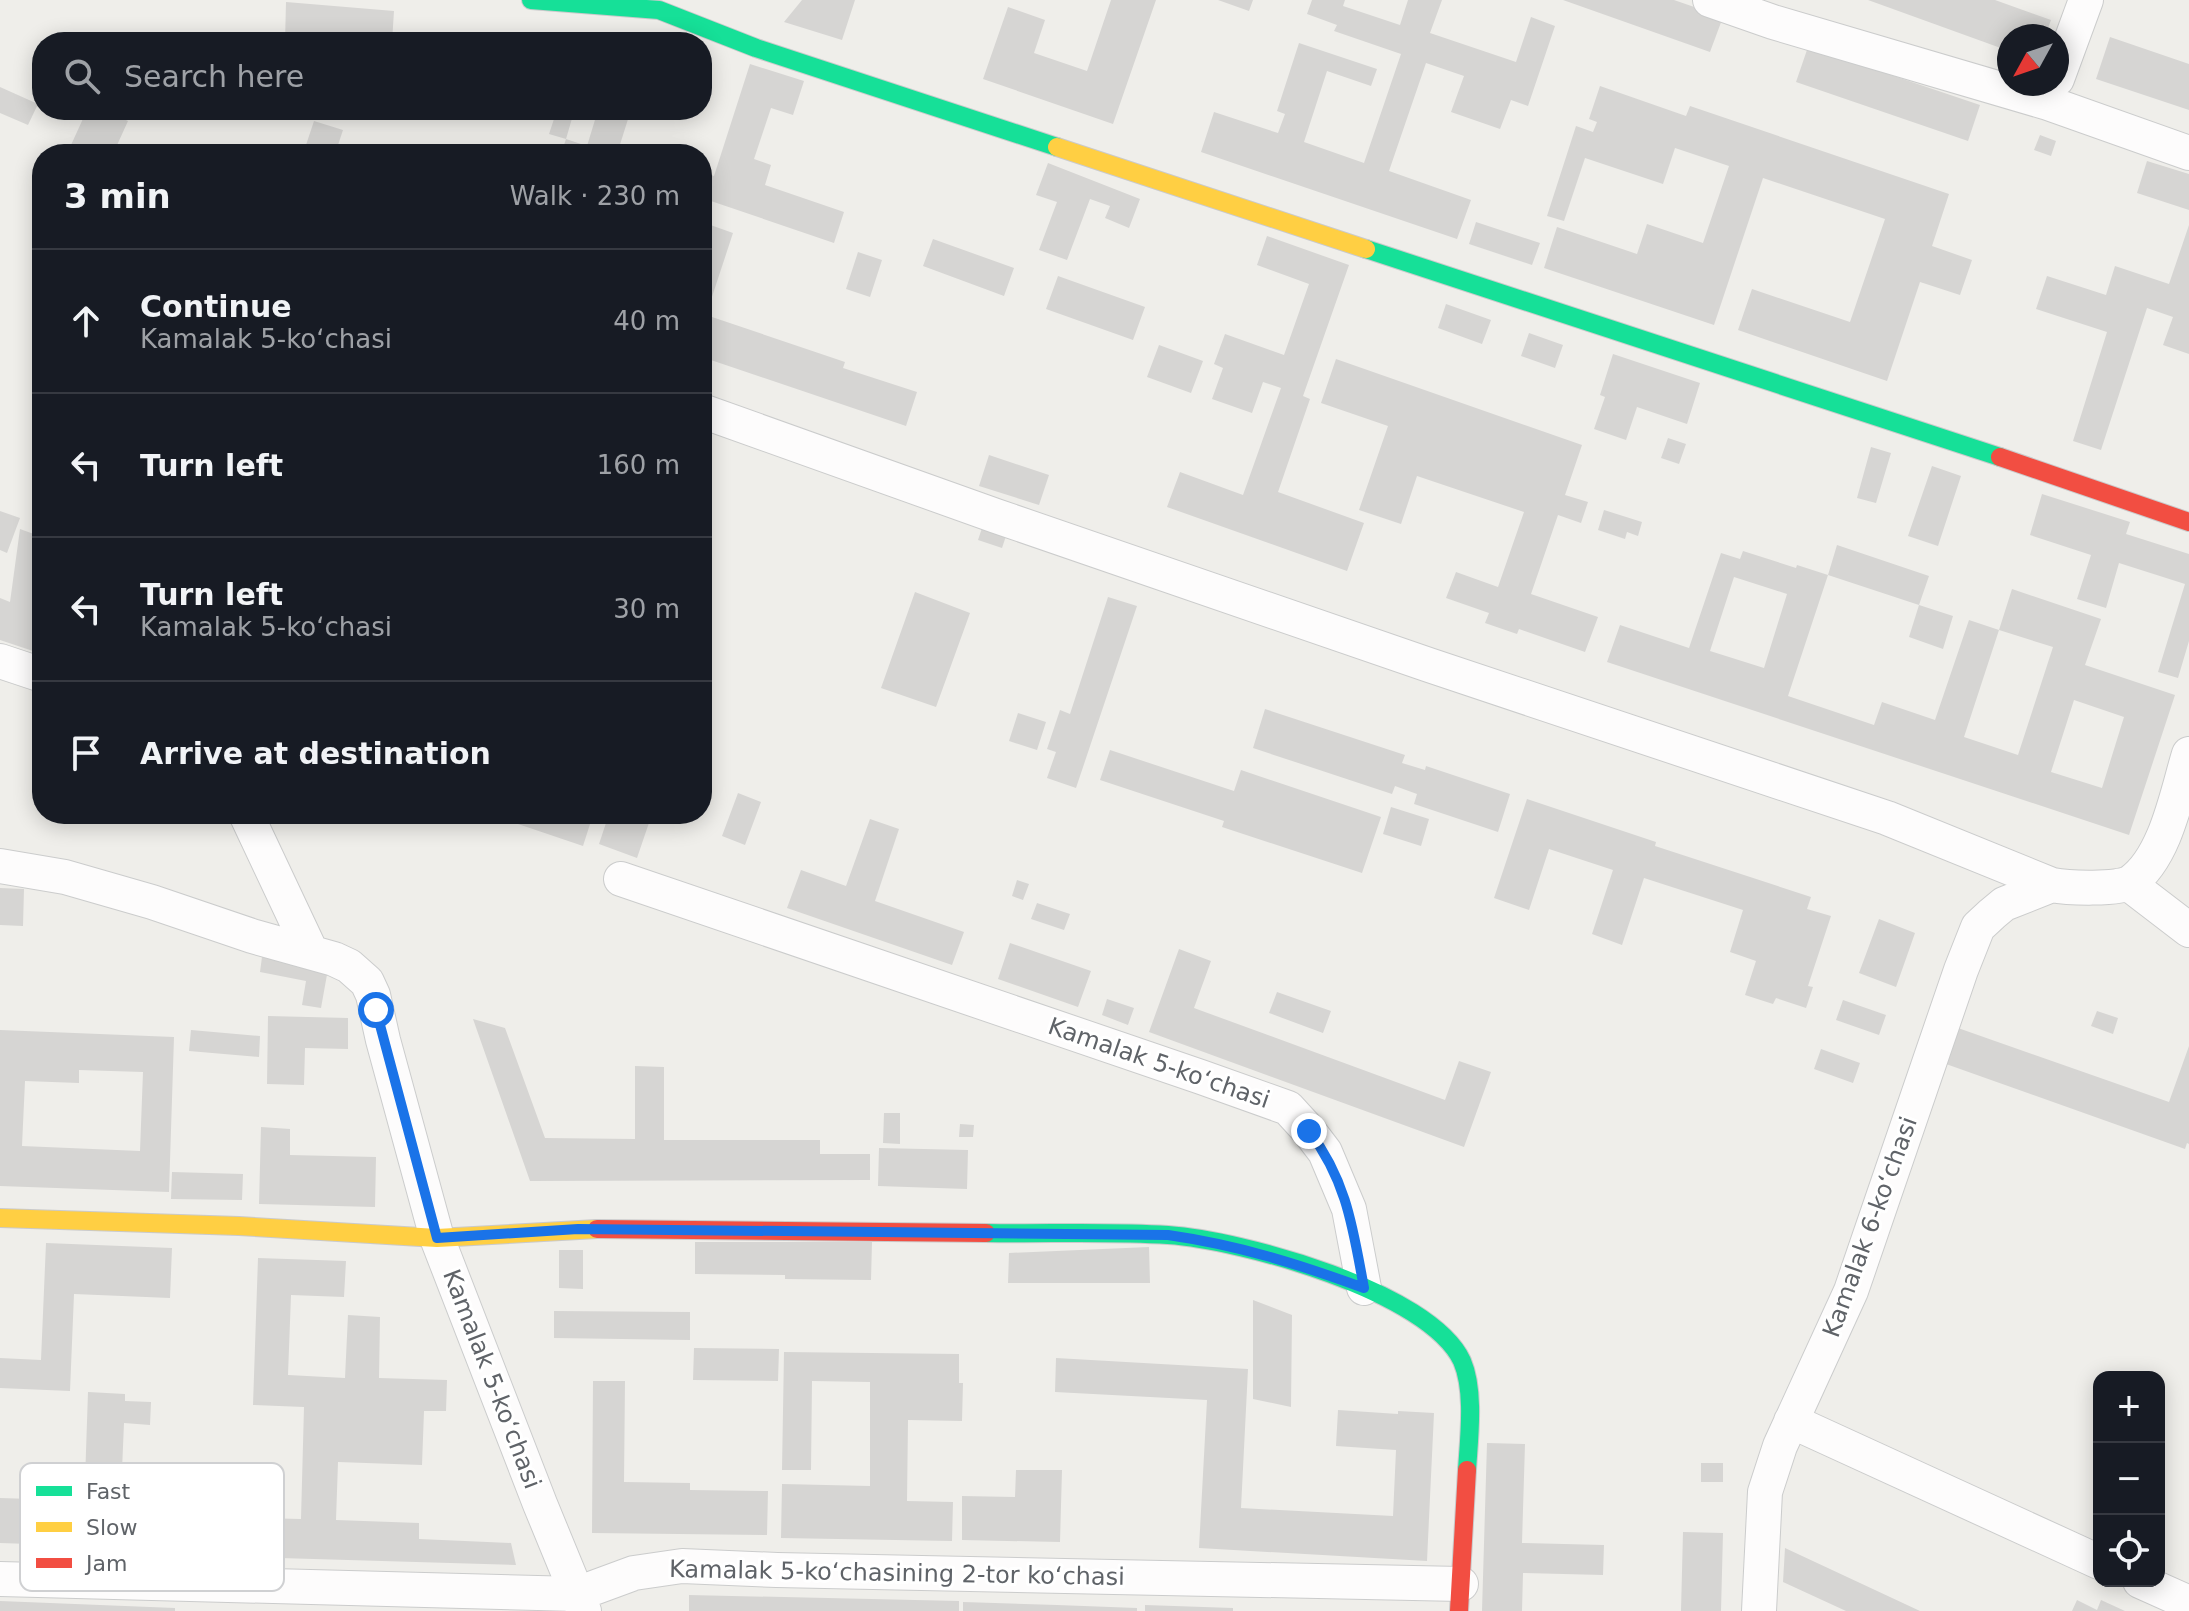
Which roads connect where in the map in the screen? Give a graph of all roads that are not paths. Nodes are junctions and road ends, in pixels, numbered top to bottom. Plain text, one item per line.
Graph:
1 (531, 0) edge
2 (1710, 0) edge
3 (2086, 0) edge
4 (1777, 11) edge
5 (2069, 46) edge
6 (1997, 73) edge
7 (2068, 96) edge
8 (2189, 153) edge
9 (712, 415) edge
10 (2189, 522) edge
11 (0, 661) edge
12 (32, 672) edge
13 (2189, 754) edge
14 (251, 824) edge
15 (0, 866) edge
16 (621, 879) dead end
17 (2129, 884) junction
18 (2052, 885) junction
19 (2189, 930) edge
20 (311, 952) junction
21 (0, 1218) edge
22 (437, 1238) junction
23 (1364, 1288) junction
24 (1791, 1421) junction
25 (2093, 1559) edge
26 (0, 1579) edge
27 (20, 1580) edge
28 (2153, 1587) edge
29 (284, 1590) edge
30 (1460, 1598) edge
31 (580, 1602) edge
32 (2189, 1603) edge
33 (1759, 1611) edge

1 - 10 street
2 - 4 street
3 - 5 street
4 - 6 street
7 - 8 street
9 - 18 street
11 - 12 street
13 - 17 street
14 - 20 street
15 - 20 street, Kamalak 5-koʻchasi
16 - 23 street, Kamalak 5-koʻchasi
17 - 18 street
17 - 19 street
18 - 24 street, Kamalak 6-koʻchasi
20 - 22 street, Kamalak 5-koʻchasi
21 - 22 street
22 - 23 street
22 - 31 street, Kamalak 5-koʻchasi
23 - 30 street
24 - 25 street
24 - 33 street, Kamalak 6-koʻchasi
26 - 27 street, Kamalak 5-koʻchasining 2-tor koʻchasi
28 - 32 street
29 - 31 street, Kamalak 5-koʻchasining 2-tor koʻchasi
30 - 31 street, Kamalak 5-koʻchasining 2-tor koʻchasi

